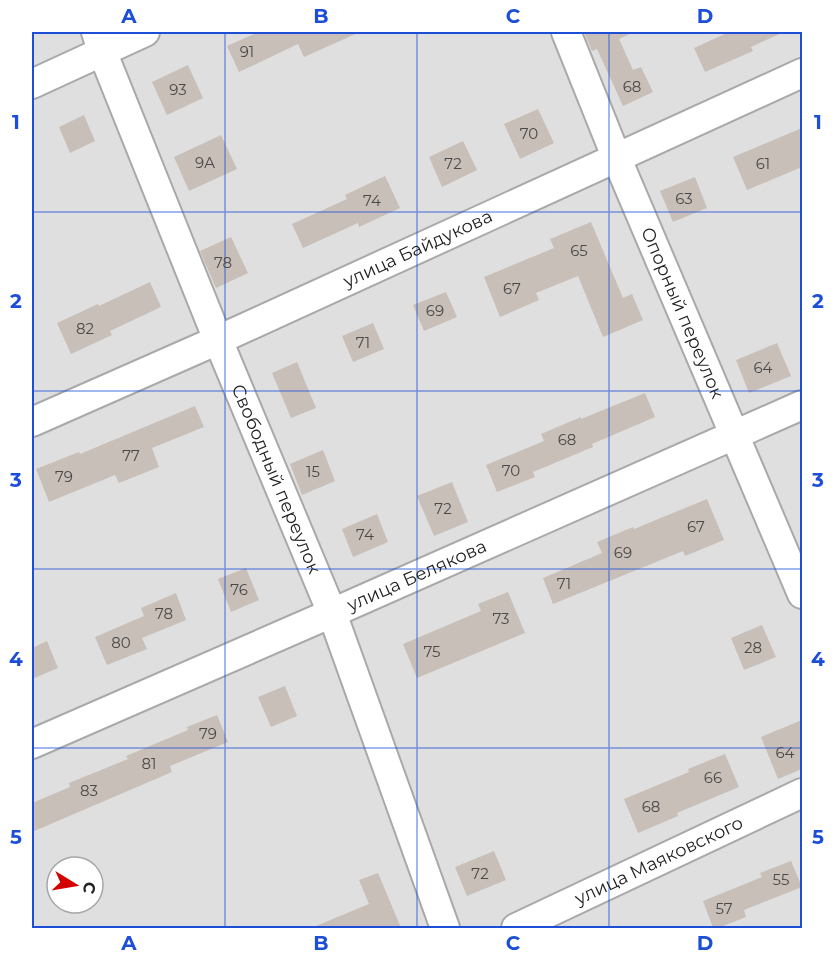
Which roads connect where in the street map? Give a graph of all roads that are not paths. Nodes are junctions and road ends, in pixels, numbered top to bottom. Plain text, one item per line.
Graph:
1 (146, 32) edge
2 (566, 32) edge
3 (99, 41) edge
4 (802, 73) edge
5 (32, 84) edge
6 (617, 159) junction
7 (218, 340) junction
8 (802, 405) edge
9 (32, 422) edge
10 (735, 434) junction
11 (802, 594) edge
12 (332, 613) junction
13 (32, 744) edge
14 (802, 793) edge
15 (445, 928) edge
16 (516, 928) edge

1 - 3 street
2 - 6 street, Опорный переулок
3 - 5 street
3 - 7 street, Свободный переулок
4 - 6 street, улица Байдукова
6 - 7 street, улица Байдукова
6 - 10 street, Опорный переулок
7 - 9 street, улица Байдукова
7 - 12 street, Свободный переулок
8 - 10 street, улица Белякова
10 - 11 street, Опорный переулок
10 - 12 street, улица Белякова
12 - 13 street, улица Белякова
12 - 15 street, Свободный переулок
14 - 16 street, улица Маяковского

